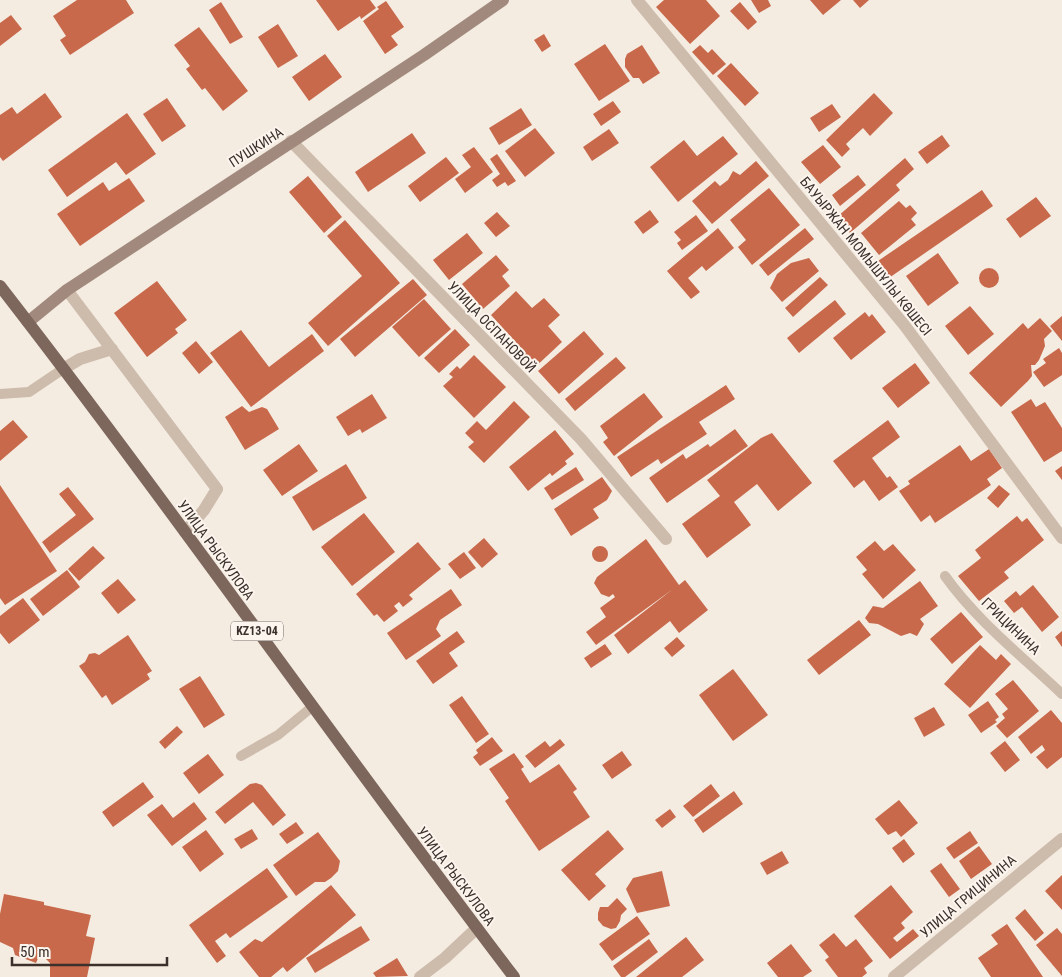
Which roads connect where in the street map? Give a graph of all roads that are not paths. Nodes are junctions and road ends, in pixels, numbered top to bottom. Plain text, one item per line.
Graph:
1 (502, 0) edge
2 (637, 0) edge
3 (292, 141) junction
4 (0, 286) edge
5 (67, 290) junction
6 (28, 322) junction
7 (112, 350) junction
8 (63, 369) junction
9 (0, 394) edge
10 (185, 532) junction
11 (666, 538) dead end
12 (1062, 538) edge
13 (945, 576) dead end
14 (1062, 694) edge
15 (312, 707) junction
16 (241, 756) dead end
17 (1062, 838) edge
18 (476, 928) junction
19 (420, 977) edge
20 (514, 977) edge
21 (894, 977) edge

1 - 3 street, ПУШКИНА
2 - 12 street, БАУЫРЖАН МОМЫШҰЛЫ КӨШЕСІ
3 - 5 street, ПУШКИНА
3 - 11 street, УЛИЦА ОСПАНОВОЙ
4 - 6 main road, УЛИЦА РЫСКУЛОВА / KZ13-04
5 - 6 street, ПУШКИНА
5 - 7 street
6 - 8 main road, УЛИЦА РЫСКУЛОВА / KZ13-04
7 - 8 street
7 - 10 street
8 - 9 lane
8 - 10 main road, УЛИЦА РЫСКУЛОВА / KZ13-04
10 - 15 main road, УЛИЦА РЫСКУЛОВА / KZ13-04
13 - 14 lane, ГРИЦИНИНА
15 - 16 lane
15 - 18 main road, УЛИЦА РЫСКУЛОВА / KZ13-04
17 - 21 street, УЛИЦА ГРИЦИНИНА
18 - 19 street
18 - 20 main road, УЛИЦА РЫСКУЛОВА / KZ13-04

